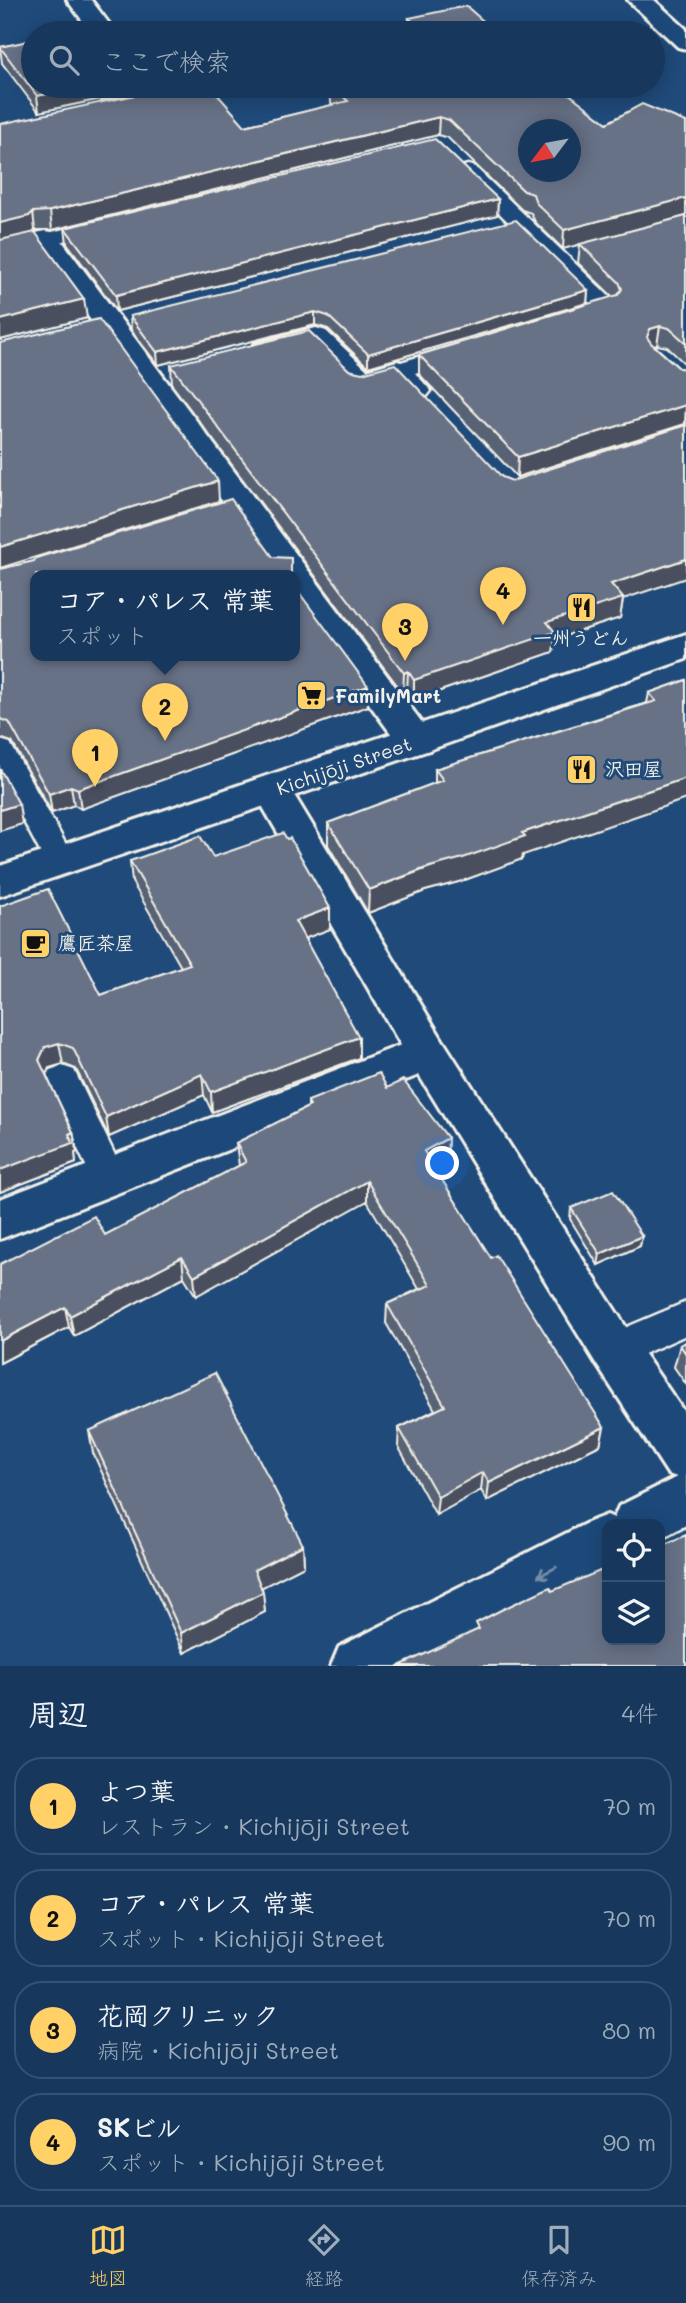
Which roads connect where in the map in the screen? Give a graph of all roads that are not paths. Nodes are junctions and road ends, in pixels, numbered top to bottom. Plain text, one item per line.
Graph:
1 (79, 0) edge
2 (640, 0) edge
3 (94, 21) edge
4 (663, 21) edge
5 (665, 23) edge
6 (686, 42) edge
7 (155, 98) edge
8 (90, 112) edge
9 (449, 153) edge
10 (127, 219) edge
11 (46, 239) junction
12 (0, 251) edge
13 (585, 252) edge
14 (560, 259) junction
15 (555, 323) edge
16 (477, 346) edge
17 (240, 356) edge
18 (400, 370) junction
19 (437, 410) edge
20 (280, 570) edge
21 (300, 595) edge
22 (686, 646) edge
23 (416, 741) junction
24 (0, 750) edge
25 (272, 790) junction
26 (60, 861) junction
27 (0, 881) edge
28 (428, 1053) junction
29 (62, 1080) dead end
30 (108, 1176) junction
31 (0, 1219) edge
32 (686, 1318) edge
33 (614, 1350) junction
34 (686, 1457) edge
35 (686, 1497) edge
36 (646, 1519) edge
37 (602, 1543) edge
38 (358, 1666) edge

1 - 3 street
2 - 4 street
5 - 6 street
7 - 8 street
9 - 14 lane
10 - 11 lane
11 - 12 lane
11 - 20 street
13 - 14 lane
14 - 15 lane
16 - 18 lane
17 - 18 street
18 - 19 lane
21 - 23 street
22 - 23 street, Kichijōji Street
23 - 25 street, Kichijōji Street
24 - 26 lane
25 - 26 street, Kichijōji Street
25 - 28 street
26 - 27 street, Kichijōji Street
28 - 30 street
28 - 33 street
29 - 30 lane
30 - 31 street
32 - 33 lane
33 - 34 street
35 - 36 street
37 -> 38 street

